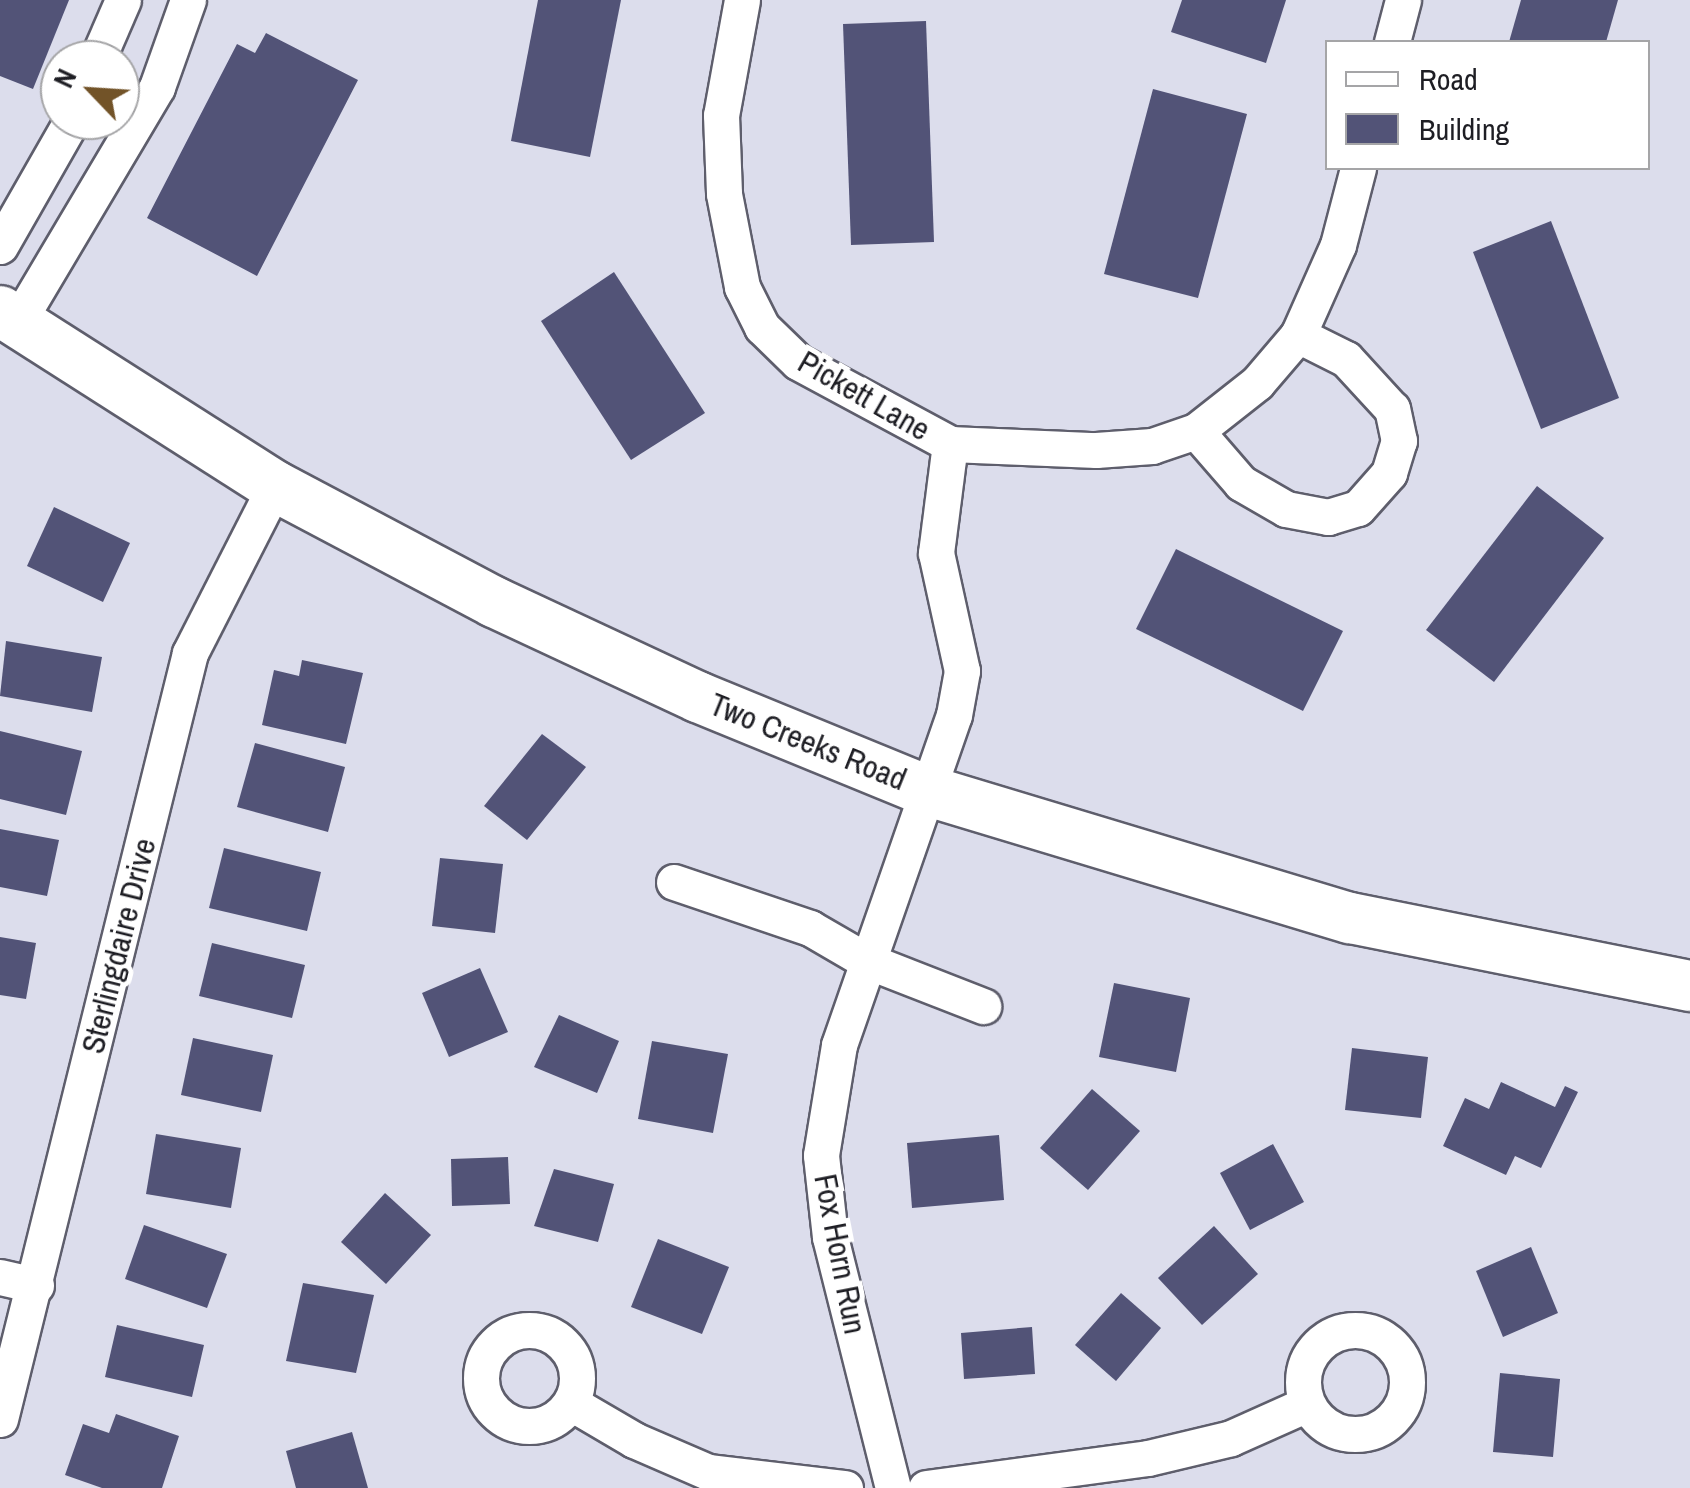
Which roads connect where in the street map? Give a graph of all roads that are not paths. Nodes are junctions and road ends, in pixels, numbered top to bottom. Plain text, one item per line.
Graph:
1 (123, 0) edge
2 (188, 0) edge
3 (742, 0) edge
4 (1404, 0) edge
5 (106, 40) edge
6 (1393, 40) edge
7 (61, 140) edge
8 (1357, 170) edge
9 (0, 246) edge
10 (9, 317) edge
11 (1298, 335) junction
12 (1196, 431) junction
13 (950, 444) junction
14 (274, 486) junction
15 (925, 790) junction
16 (674, 882) dead end
17 (864, 960) junction
18 (1690, 986) edge
19 (982, 1006) dead end
20 (0, 1277) edge
21 (36, 1286) junction
22 (571, 1403) dead end
23 (1307, 1404) dead end
24 (0, 1419) edge
25 (844, 1488) edge
26 (893, 1488) edge
27 (926, 1488) edge

1 - 5 street
2 - 10 street
3 - 13 street, Pickett Lane
4 - 6 street
7 - 9 street
8 - 11 street
10 - 14 street, Two Creeks Road
11 - 12 street
11 - 12 street
12 - 13 street
13 - 15 street, Fox Horn Run
14 - 15 street, Two Creeks Road
14 - 21 street, Sterlingdaire Drive
15 - 17 street, Fox Horn Run
15 - 18 street, Two Creeks Road
16 - 17 street
17 - 19 street
17 - 26 street, Fox Horn Run
20 - 21 street
21 - 24 street, Sterlingdaire Drive
22 - 25 street
23 - 27 street

